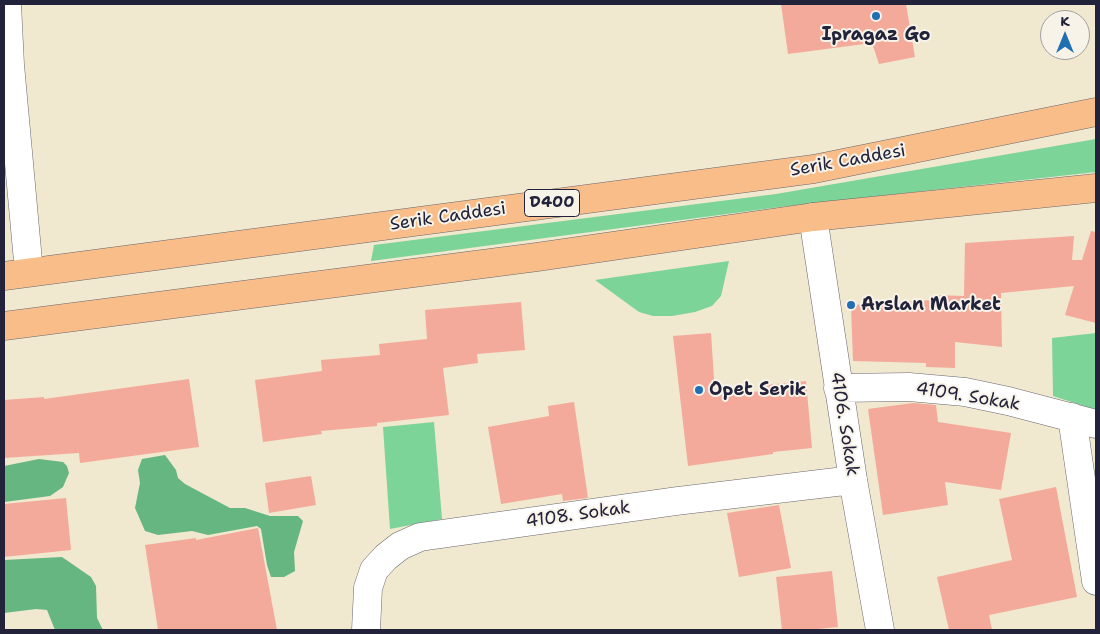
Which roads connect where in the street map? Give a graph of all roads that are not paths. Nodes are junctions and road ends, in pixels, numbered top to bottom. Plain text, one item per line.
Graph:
1 (8, 4) edge
2 (7, 66) edge
3 (1096, 112) edge
4 (1096, 188) edge
5 (813, 217) junction
6 (16, 274) edge
7 (4, 326) edge
8 (838, 388) junction
9 (1084, 421) edge
10 (853, 480) junction
11 (1096, 581) edge
12 (366, 630) edge
13 (880, 630) edge

1 - 2 street
2 - 6 street
3 - 6 highway, Serik Caddesi / D400
4 - 5 highway
5 - 7 highway
5 - 8 street, 4106. Sokak
8 - 9 street, 4109. Sokak
8 - 10 street, 4106. Sokak
9 - 11 street
10 - 12 street, 4108. Sokak
10 - 13 street, 4106. Sokak

